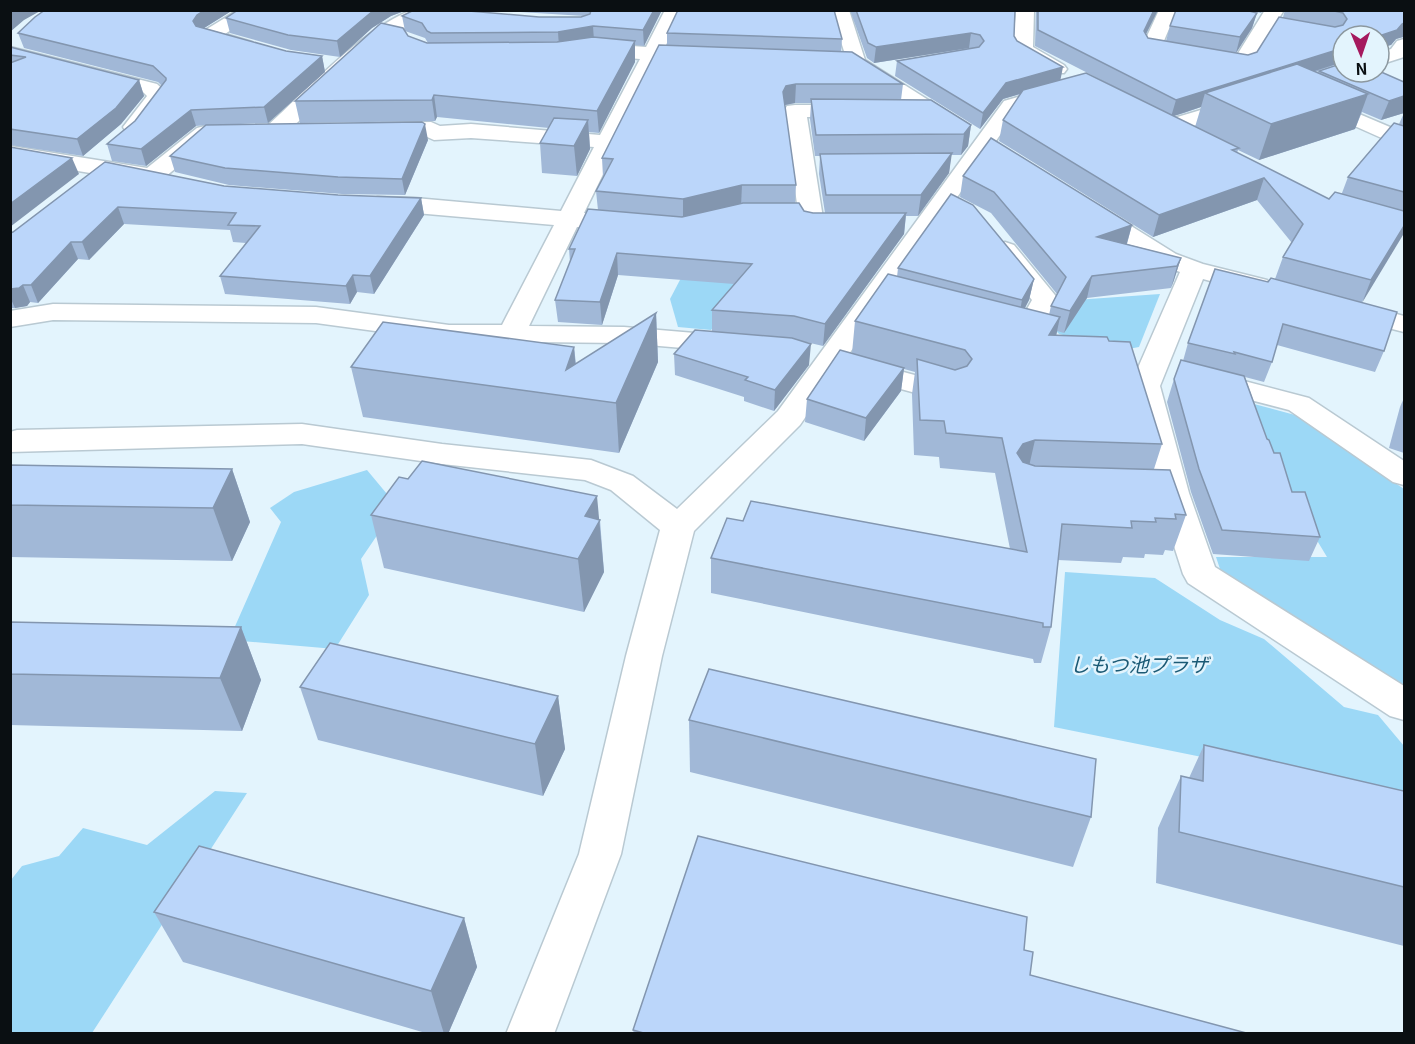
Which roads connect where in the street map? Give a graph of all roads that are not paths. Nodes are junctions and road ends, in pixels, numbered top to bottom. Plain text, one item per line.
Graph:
1 (252, 10) edge
2 (380, 10) edge
3 (674, 10) edge
4 (840, 10) edge
5 (1025, 10) edge
6 (1168, 10) edge
7 (1271, 17) edge
8 (1245, 19) edge
9 (421, 20) edge
10 (1288, 26) edge
11 (13, 47) edge
12 (261, 50) edge
13 (569, 54) edge
14 (653, 55) junction
15 (713, 58) edge
16 (832, 62) edge
17 (324, 63) edge
18 (346, 66) junction
19 (903, 67) edge
20 (863, 68) junction
21 (1298, 94) edge
22 (1256, 99) edge
23 (931, 112) junction
24 (366, 130) edge
25 (308, 131) edge
26 (225, 134) edge
27 (1193, 137) edge
28 (1404, 141) edge
29 (609, 142) junction
30 (994, 150) junction
31 (10, 153) edge
32 (803, 165) junction
33 (827, 165) edge
34 (95, 168) junction
35 (152, 176) junction
36 (183, 184) edge
37 (76, 190) edge
38 (1071, 199) edge
39 (945, 201) junction
40 (352, 203) edge
41 (570, 219) junction
42 (869, 225) edge
43 (649, 226) edge
44 (1194, 269) junction
45 (1283, 292) edge
46 (1327, 304) edge
47 (10, 318) edge
48 (1404, 324) edge
49 (511, 334) junction
50 (1027, 334) edge
51 (760, 346) edge
52 (802, 352) edge
53 (830, 361) junction
54 (1142, 364) junction
55 (949, 393) edge
56 (10, 442) edge
57 (1404, 475) edge
58 (1139, 492) edge
59 (1173, 493) junction
60 (678, 527) junction
61 (1404, 705) edge
62 (530, 1034) edge

1 - 12 street
2 - 9 street
3 - 14 street
4 - 20 street
5 - 30 street
6 - 7 street
7 - 8 street
7 - 10 street
9 - 18 street
11 - 34 street
13 - 14 street
14 - 15 street
14 - 29 street
16 - 20 street
17 - 18 street
18 - 25 street
19 - 20 street
20 - 23 street
21 - 28 street
22 - 27 street
23 - 30 street
23 - 32 street
24 - 29 street
26 - 35 street
29 - 41 street
30 - 39 street
31 - 34 street
32 - 33 street
32 - 42 street
34 - 35 street
34 - 37 street
35 - 36 street
38 - 44 street
39 - 50 street
39 - 53 street
40 - 41 street
41 - 43 street
41 - 49 street
44 - 45 street
44 - 54 street
46 - 48 street
47 - 49 street
49 - 51 street
52 - 53 street
53 - 55 street
53 - 60 street
54 - 57 street
54 - 59 street
56 - 60 street
58 - 59 street
59 - 61 street
60 - 62 street

